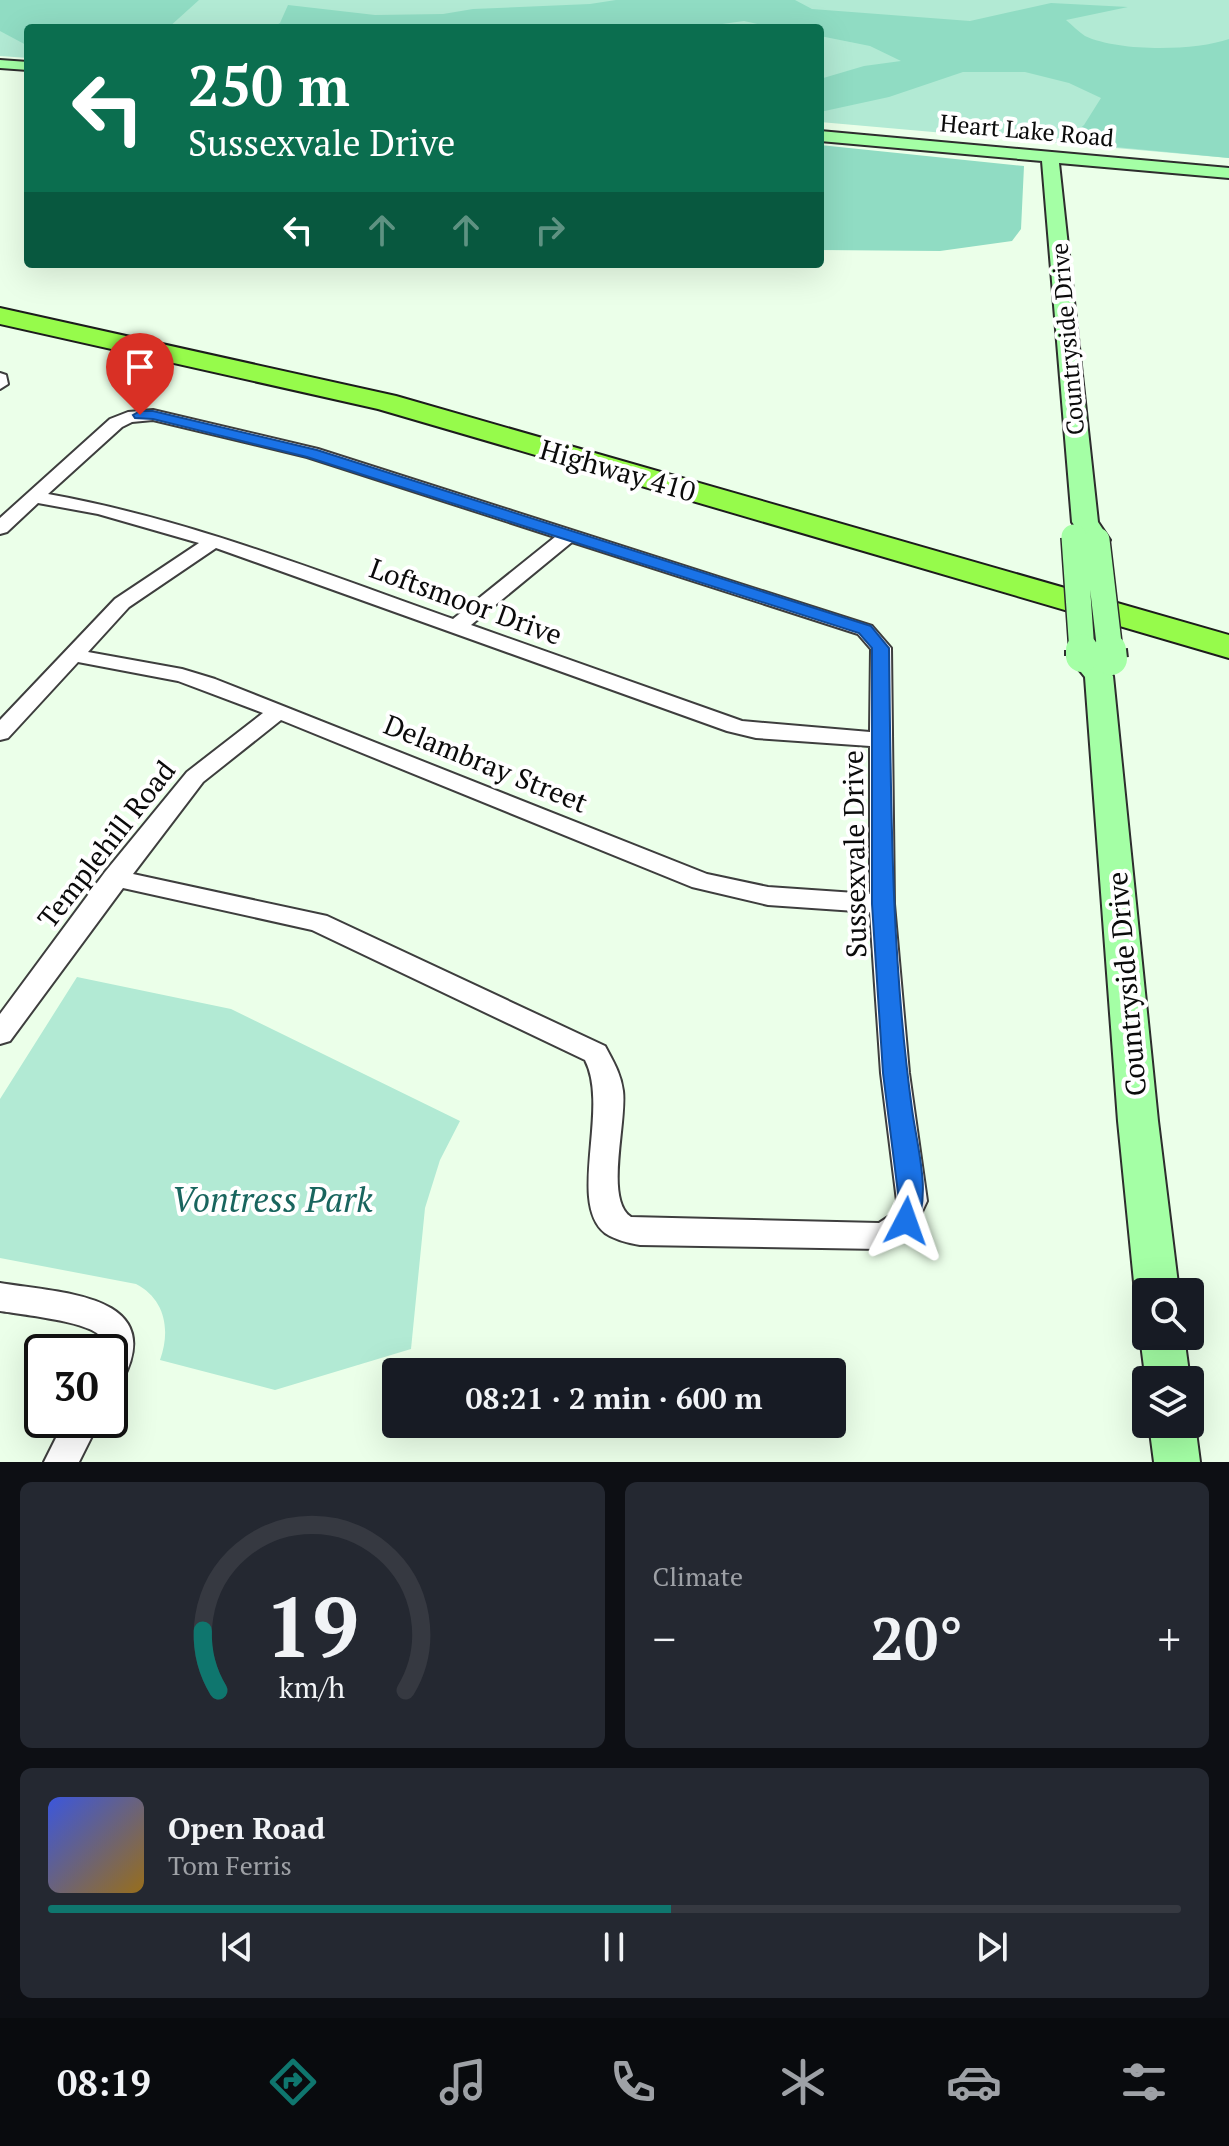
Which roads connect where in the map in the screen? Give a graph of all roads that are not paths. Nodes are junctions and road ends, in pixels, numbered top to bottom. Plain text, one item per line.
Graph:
1 (0, 64) edge
2 (24, 66) edge
3 (824, 136) edge
4 (1050, 157) junction
5 (1229, 173) edge
6 (0, 298) edge
7 (0, 316) edge
8 (34, 497) junction
9 (0, 528) edge
10 (569, 535) junction
11 (214, 541) junction
12 (1229, 622) edge
13 (456, 627) junction
14 (1229, 647) edge
15 (72, 655) junction
16 (279, 711) junction
17 (0, 733) edge
18 (881, 740) junction
19 (114, 878) junction
20 (882, 904) junction
21 (0, 1034) edge
22 (1155, 1278) edge
23 (0, 1297) edge
24 (116, 1334) edge
25 (74, 1438) edge
26 (1174, 1438) edge
27 (61, 1462) edge
28 (1177, 1462) edge

1 - 2 main road
3 - 4 main road, Heart Lake Road
4 - 5 main road, Heart Lake Road
4 - 22 main road, Countryside Drive, bridge
6 - 12 highway, Highway 410
7 - 14 highway, Highway 410
8 - 9 street, Sussexvale Drive
8 - 10 street, Sussexvale Drive
8 - 11 street, Loftsmoor Drive
10 - 13 street
10 - 18 street, Sussexvale Drive
11 - 13 street, Loftsmoor Drive
11 - 15 street
13 - 18 street, Loftsmoor Drive
15 - 16 street, Delambray Street
15 - 17 street
16 - 19 street, Templehill Road
16 - 20 street, Delambray Street
18 - 20 street, Sussexvale Drive
19 - 20 street, Sussexvale Drive
19 - 21 street, Templehill Road
23 - 24 street
25 - 27 street
26 - 28 main road

